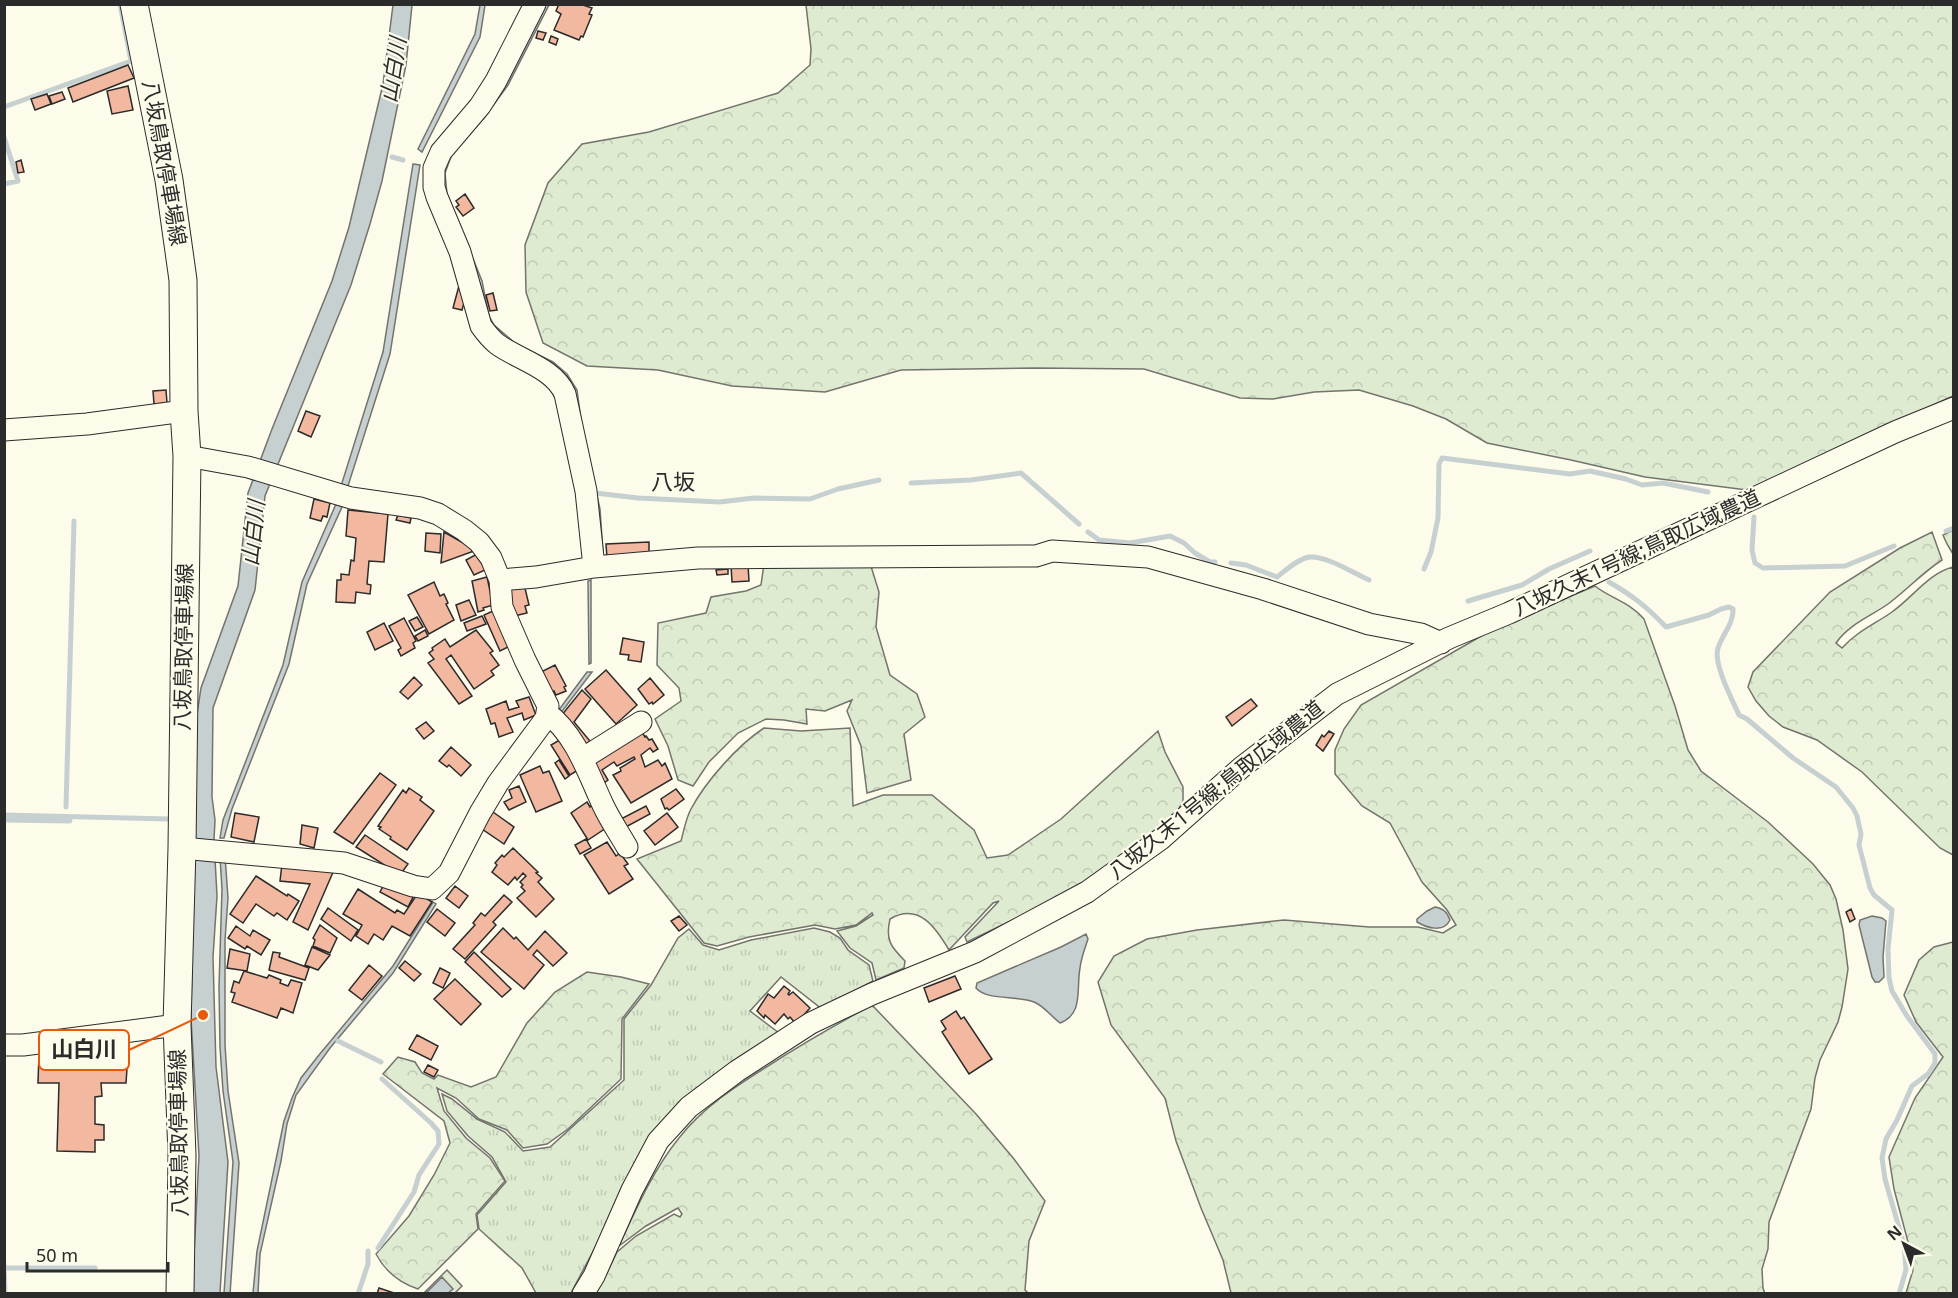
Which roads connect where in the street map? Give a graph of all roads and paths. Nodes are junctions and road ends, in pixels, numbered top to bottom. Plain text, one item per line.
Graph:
1 (134, 4) edge
2 (535, 4) edge
3 (1953, 408) edge
4 (184, 411) junction
5 (4, 430) edge
6 (187, 456) junction
7 (594, 567) junction
8 (500, 580) junction
9 (1441, 643) junction
10 (547, 713) junction
11 (641, 722) dead end
12 (582, 759) junction
13 (627, 846) dead end
14 (182, 848) junction
15 (177, 1025) junction
16 (4, 1045) edge
17 (180, 1293) edge
18 (584, 1293) edge

1 - 4 main road, 八坂鳥取停車場線
2 - 7 street
3 - 9 street, 八坂久末1号線;鳥取広域農道
4 - 5 street
4 - 6 main road, 八坂鳥取停車場線
6 - 8 street
6 - 14 main road, 八坂鳥取停車場線
7 - 8 street
7 - 9 street
8 - 10 street
9 - 18 street, 八坂久末1号線;鳥取広域農道
10 - 12 street
10 - 14 street
11 - 12 street
12 - 13 street
14 - 15 main road, 八坂鳥取停車場線
15 - 16 street
15 - 17 main road, 八坂鳥取停車場線

